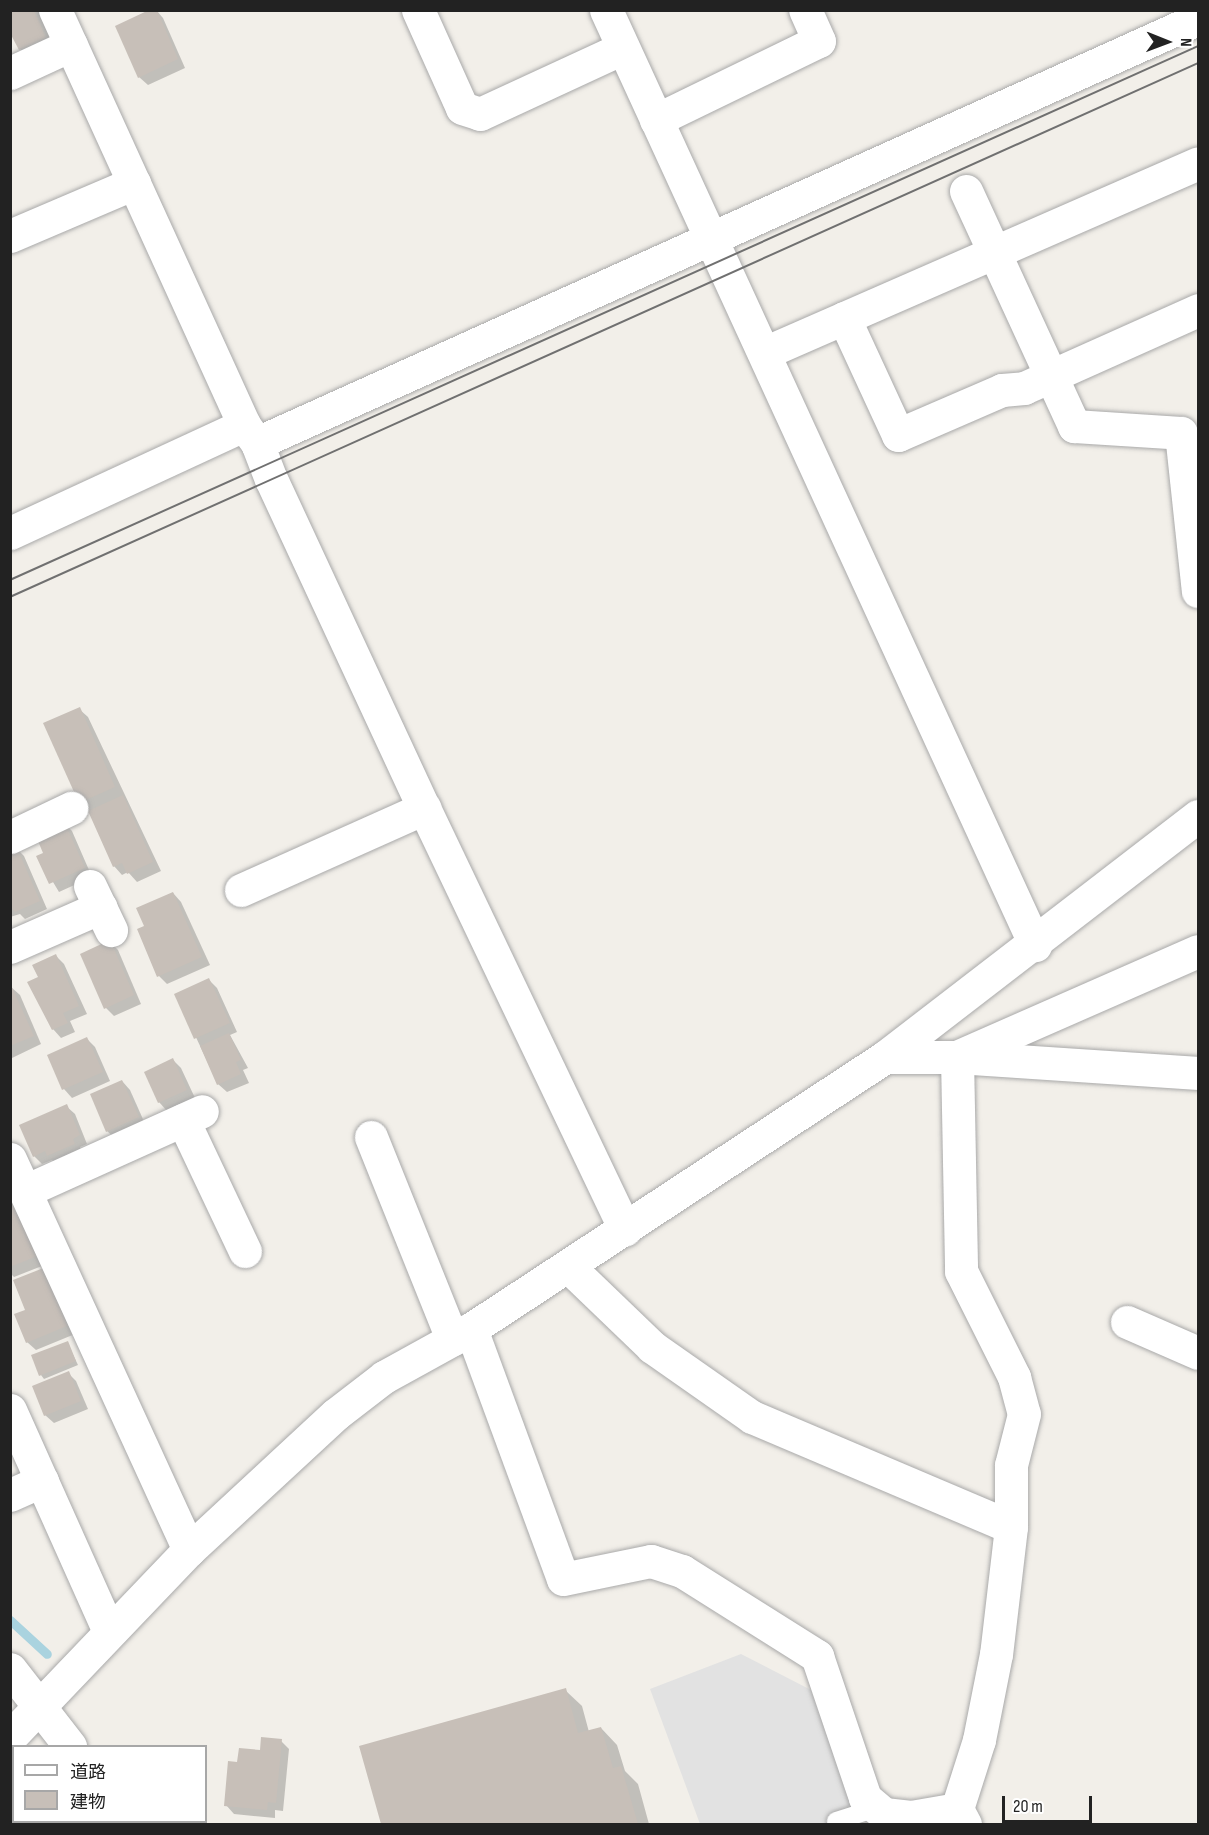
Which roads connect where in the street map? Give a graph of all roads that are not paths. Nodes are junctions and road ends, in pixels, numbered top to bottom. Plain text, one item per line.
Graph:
1 (56, 10) edge
2 (418, 10) edge
3 (606, 10) edge
4 (805, 10) edge
5 (1198, 19) edge
6 (71, 45) junction
7 (623, 48) junction
8 (10, 74) edge
9 (656, 120) junction
10 (1198, 163) edge
11 (134, 183) junction
12 (966, 190) dead end
13 (10, 236) edge
14 (710, 236) junction
15 (994, 252) junction
16 (1198, 310) edge
17 (844, 318) junction
18 (764, 353) junction
19 (1050, 377) junction
20 (250, 434) junction
21 (1191, 452) edge
22 (10, 533) edge
23 (1198, 591) edge
24 (71, 808) dead end
25 (424, 808) junction
26 (1198, 816) edge
27 (10, 837) edge
28 (241, 890) dead end
29 (101, 908) dead end
30 (1035, 945) junction
31 (10, 947) edge
32 (1198, 951) edge
33 (885, 1057) junction
34 (957, 1057) junction
35 (1198, 1073) edge
36 (371, 1137) dead end
37 (10, 1159) edge
38 (25, 1191) junction
39 (625, 1230) junction
40 (245, 1251) dead end
41 (569, 1267) junction
42 (1127, 1322) dead end
43 (461, 1334) junction
44 (1198, 1353) edge
45 (10, 1410) edge
46 (42, 1480) junction
47 (10, 1495) edge
48 (1011, 1527) junction
49 (189, 1550) junction
50 (109, 1631) junction
51 (10, 1669) edge
52 (36, 1706) junction
53 (10, 1737) edge
54 (69, 1745) edge
55 (877, 1808) junction
56 (961, 1817) edge
57 (836, 1821) dead end

1 - 6 street
2 - 7 street
3 - 7 street
4 - 9 street
5 - 14 street
6 - 8 street
6 - 11 street
7 - 9 street
9 - 14 street
10 - 15 street
11 - 13 street
11 - 20 street
12 - 15 street
14 - 18 street
14 - 20 street
15 - 17 street
15 - 19 street
16 - 19 street
17 - 18 street
17 - 19 street
18 - 30 street
19 - 21 street
20 - 22 street
20 - 25 street
21 - 23 street
24 - 27 street
25 - 28 street
25 - 39 street
26 - 30 street
29 - 31 street
30 - 33 street
32 - 34 street
33 - 34 street
33 - 39 street
34 - 35 street
34 - 48 street
36 - 43 street
37 - 38 street
38 - 40 street
38 - 49 street
39 - 41 street
41 - 43 street
41 - 48 street
42 - 44 street
43 - 49 street
43 - 55 street
45 - 46 street
46 - 47 street
46 - 50 street
48 - 56 street
49 - 50 street
50 - 52 street
51 - 52 street
52 - 53 street
52 - 54 street
55 - 56 street
55 - 57 lane

